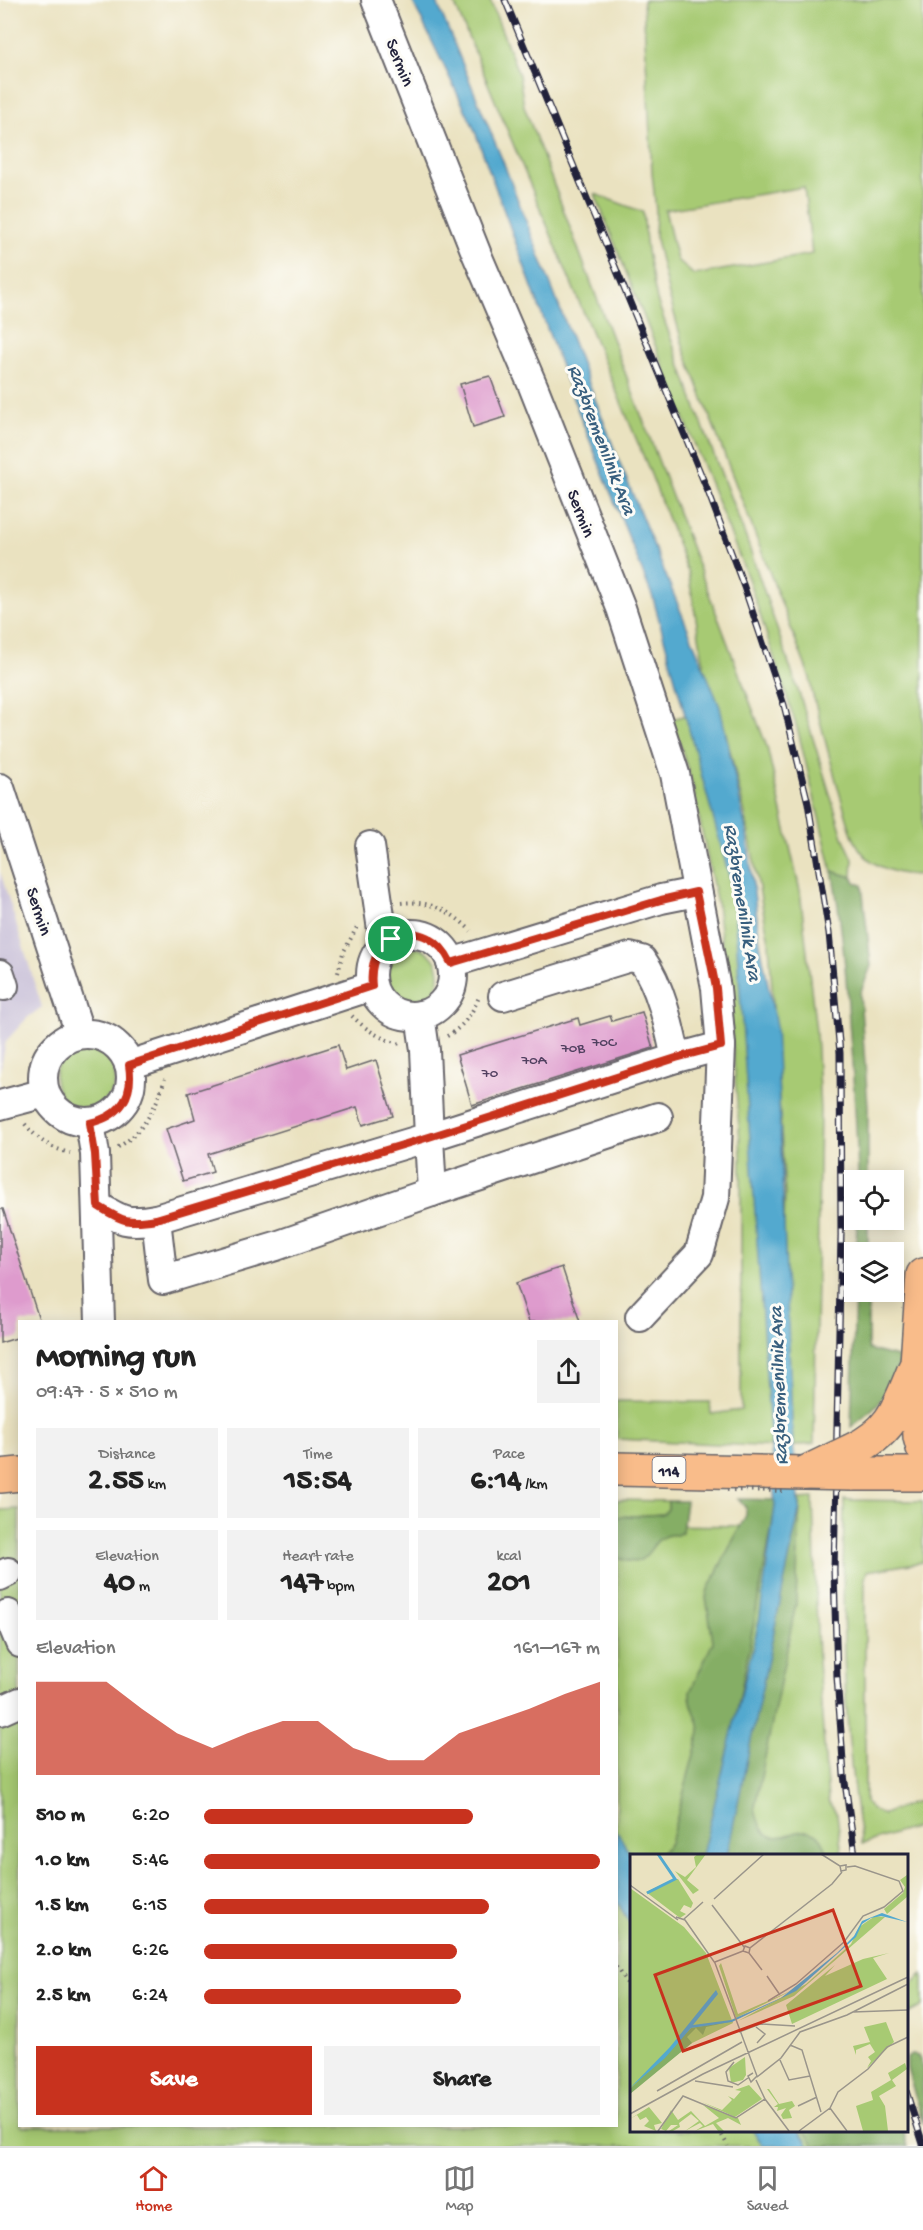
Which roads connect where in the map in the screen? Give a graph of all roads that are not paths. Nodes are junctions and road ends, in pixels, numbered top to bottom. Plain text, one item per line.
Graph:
1 (376, 0) edge
2 (0, 788) edge
3 (696, 892) junction
4 (415, 934) junction
5 (384, 944) junction
6 (451, 963) junction
7 (372, 986) junction
8 (503, 996) dead end
9 (420, 1015) junction
10 (80, 1034) junction
11 (721, 1046) junction
12 (676, 1058) junction
13 (129, 1065) junction
14 (45, 1093) junction
15 (0, 1105) edge
16 (658, 1118) dead end
17 (90, 1123) junction
18 (429, 1137) junction
19 (432, 1192) junction
20 (98, 1206) junction
21 (156, 1219) junction
22 (923, 1275) edge
23 (640, 1317) dead end
24 (100, 1320) edge
25 (917, 1363) junction
26 (923, 1448) edge
27 (853, 1462) junction
28 (618, 1469) edge
29 (18, 1474) edge
30 (923, 1474) edge
31 (0, 1476) edge
32 (8, 1614) dead end
33 (18, 1638) edge
34 (18, 1703) edge
35 (0, 1711) edge

1 - 3 street, Sermin
2 - 10 street, Sermin
3 - 6 street
3 - 11 street, Sermin
4 - 5 street
4 - 5 street
4 - 6 street
5 - 7 street
6 - 9 street
7 - 9 street
7 - 13 street
8 - 12 street
9 - 18 street
10 - 13 street
10 - 14 street
11 - 12 street
11 - 23 street, Sermin
12 - 18 street
13 - 17 street
14 - 15 street
14 - 17 street
16 - 19 street
17 - 20 street
18 - 19 street
18 - 21 street
19 - 21 street
20 - 21 street
20 - 24 street
22 - 25 main road
25 - 26 main road
25 - 27 main road
27 - 28 main road, 114, bridge
27 - 30 main road
29 - 31 main road
32 - 33 street
34 - 35 street

